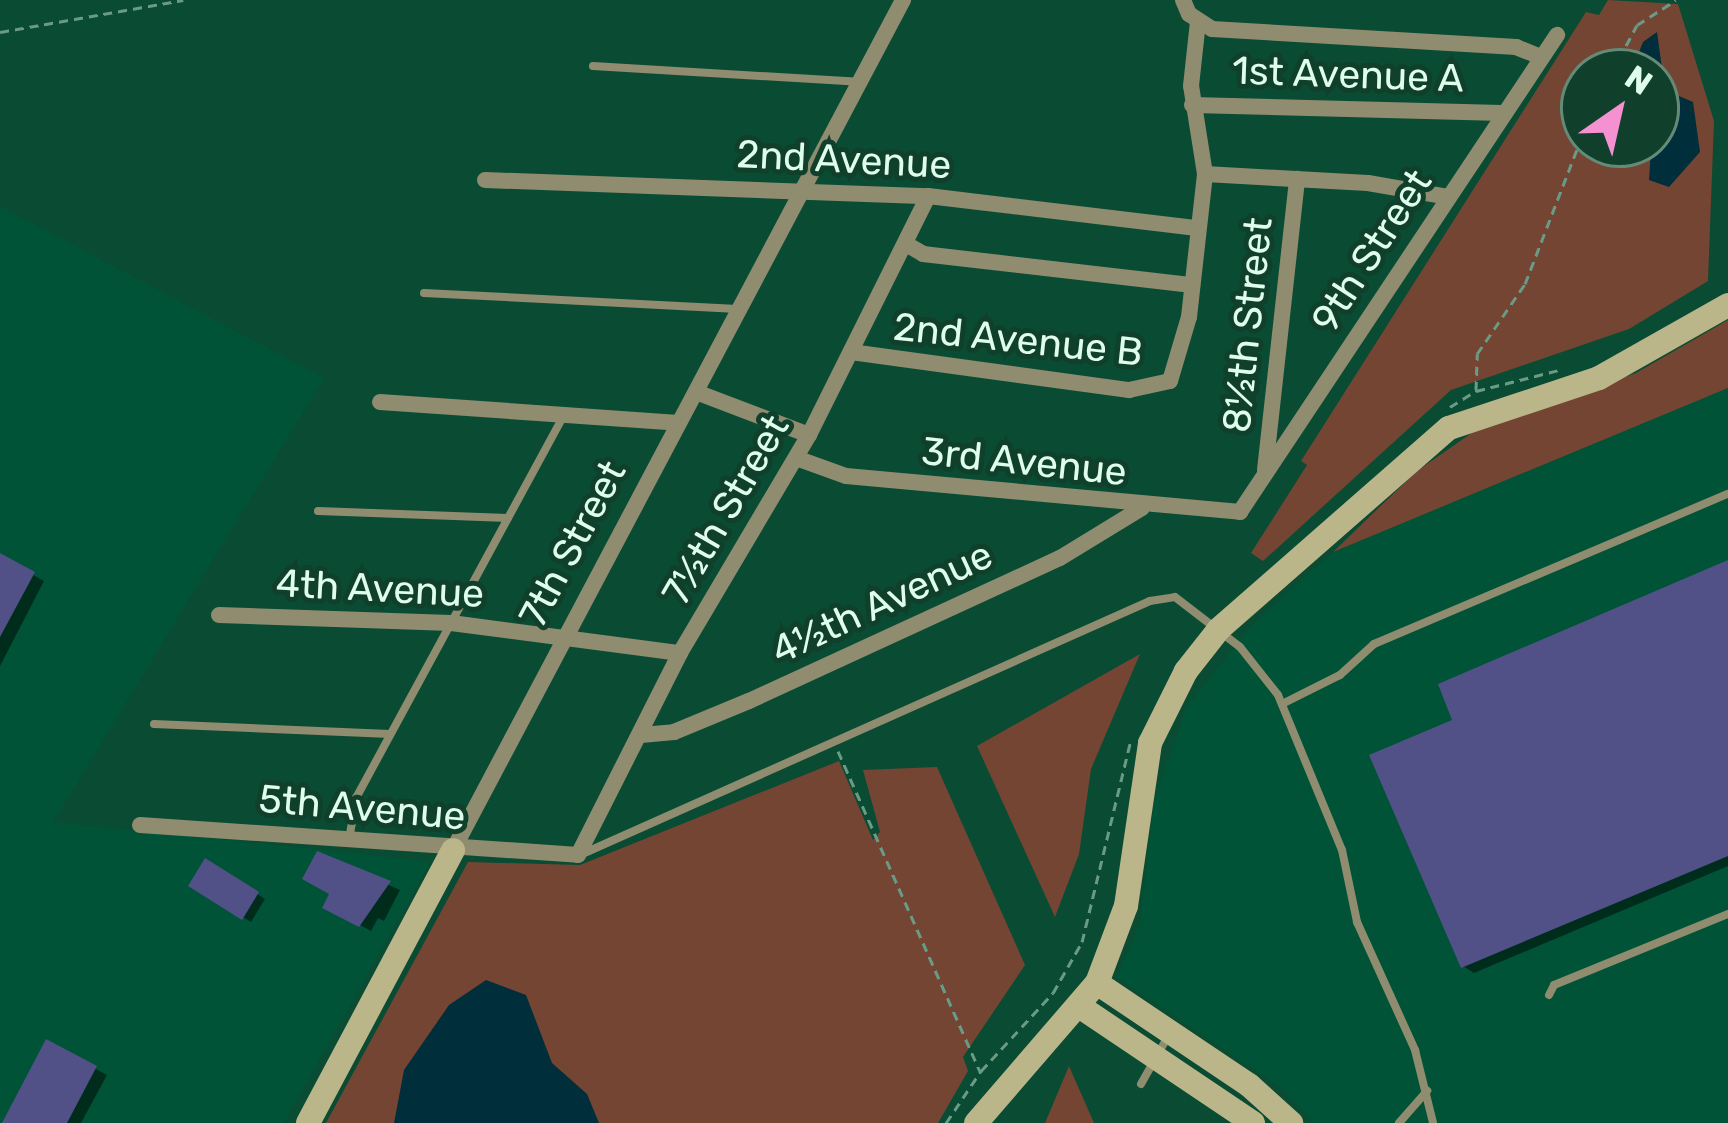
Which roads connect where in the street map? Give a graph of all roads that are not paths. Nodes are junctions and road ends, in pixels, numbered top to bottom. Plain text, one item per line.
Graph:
1 (904, 0) edge
2 (1183, 0) edge
3 (1198, 22) junction
4 (1557, 34) dead end
5 (1540, 57) junction
6 (593, 66) dead end
7 (860, 82) junction
8 (1192, 105) junction
9 (1502, 113) junction
10 (1205, 174) junction
11 (1297, 179) junction
12 (485, 180) dead end
13 (802, 192) junction
14 (928, 196) junction
15 (1448, 197) junction
16 (1197, 228) junction
17 (906, 244) junction
18 (1192, 285) junction
19 (424, 293) dead end
20 (1728, 305) edge
21 (740, 310) junction
22 (851, 352) junction
23 (696, 392) junction
24 (380, 403) dead end
25 (566, 410) junction
26 (678, 423) junction
27 (809, 435) junction
28 (796, 458) junction
29 (1264, 477) junction
30 (1728, 494) edge
31 (1246, 506) joint
32 (1142, 508) junction
33 (318, 511) dead end
34 (508, 518) junction
35 (219, 615) dead end
36 (451, 623) junction
37 (1220, 629) junction
38 (566, 635) junction
39 (680, 653) junction
40 (1282, 704) junction
41 (154, 724) dead end
42 (390, 734) junction
43 (641, 735) junction
44 (140, 825) dead end
45 (349, 840) junction
46 (453, 850) junction
47 (578, 855) junction
48 (1728, 914) edge
49 (1097, 983) junction
50 (1549, 995) dead end
51 (1082, 1008) junction
52 (1171, 1033) junction
53 (1157, 1055) junction
54 (1141, 1084) dead end
55 (1428, 1090) junction
56 (308, 1123) edge
57 (976, 1123) edge
58 (1252, 1123) edge
59 (1291, 1123) edge
60 (1399, 1123) edge
61 (1433, 1123) edge

1 - 7 street, 7th Street
2 - 3 street
3 - 5 street
3 - 8 street, 2nd Avenue B
4 - 5 street, 9th Street
5 - 9 street, 9th Street
6 - 7 lane
7 - 13 street, 7th Street
8 - 9 street, 1st Avenue A
8 - 10 street, 2nd Avenue B
9 - 15 street, 9th Street
10 - 11 street
10 - 16 street, 2nd Avenue B
11 - 15 street
11 - 29 street, 8½th Street
12 - 13 street, 2nd Avenue
13 - 14 street, 2nd Avenue
13 - 21 street, 7th Street
14 - 16 street, 2nd Avenue
14 - 17 street, 7½th Street
15 - 29 street, 9th Street
16 - 18 street, 2nd Avenue B
17 - 18 street
17 - 22 street, 7½th Street
18 - 22 street, 2nd Avenue B
19 - 21 lane
20 - 37 street
21 - 23 street, 7th Street
22 - 27 street, 7½th Street
23 - 26 street, 7th Street
23 - 27 street
24 - 25 street
25 - 26 street
25 - 34 lane
26 - 38 street, 7th Street
27 - 28 street, 7½th Street
28 - 32 street, 3rd Avenue
28 - 39 street, 7½th Street
29 - 31 street, 9th Street
30 - 40 lane
31 - 32 street, 3rd Avenue
32 - 43 street, 4½th Avenue
33 - 34 lane
34 - 36 lane
35 - 36 street, 4th Avenue
36 - 38 street, 4th Avenue
36 - 42 lane
37 - 40 lane
37 - 47 lane
37 - 49 street
38 - 39 street, 4th Avenue
38 - 46 street, 7th Street
39 - 43 street, 7½th Street
40 - 55 lane
41 - 42 lane
42 - 45 lane
43 - 47 street, 7½th Street
44 - 45 street, 5th Avenue
45 - 46 street, 5th Avenue
46 - 47 street, 5th Avenue
46 - 56 street, 7th Street
48 - 50 lane
49 - 51 street
49 - 52 street
51 - 53 street
51 - 57 street
52 - 53 lane
52 - 59 street
53 - 54 lane
53 - 58 street
55 - 60 lane
55 - 61 lane

